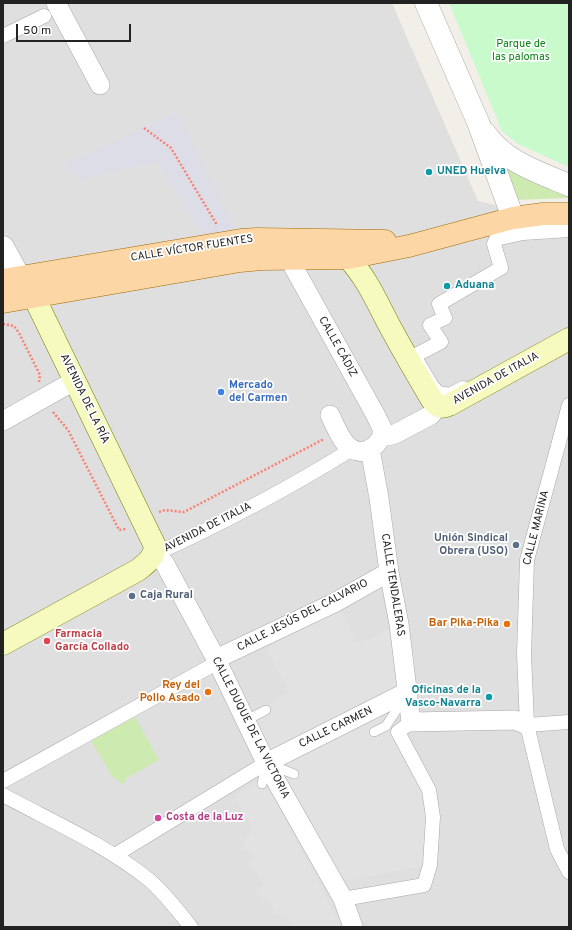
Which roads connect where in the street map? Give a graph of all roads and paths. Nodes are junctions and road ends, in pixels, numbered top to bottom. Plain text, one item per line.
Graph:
1 (426, 3) edge
2 (50, 9) edge
3 (3, 36) edge
4 (100, 85) dead end
5 (478, 122) junction
6 (144, 128) dead end
7 (569, 185) edge
8 (569, 214) edge
9 (513, 218) junction
10 (217, 225) dead end
11 (569, 230) edge
12 (366, 241) junction
13 (426, 241) junction
14 (3, 247) edge
15 (348, 258) junction
16 (291, 260) junction
17 (11, 279) edge
18 (34, 297) junction
19 (3, 302) edge
20 (3, 324) edge
21 (569, 331) edge
22 (569, 339) edge
23 (74, 381) junction
24 (38, 388) dead end
25 (569, 405) edge
26 (438, 406) junction
27 (51, 410) dead end
28 (330, 415) dead end
29 (3, 421) edge
30 (324, 438) dead end
31 (368, 445) junction
32 (158, 512) dead end
33 (130, 527) dead end
34 (153, 555) junction
35 (389, 572) junction
36 (3, 644) edge
37 (216, 659) junction
38 (407, 692) junction
39 (266, 710) dead end
40 (245, 721) junction
41 (412, 722) junction
42 (569, 722) edge
43 (527, 725) junction
44 (374, 732) dead end
45 (266, 763) junction
46 (294, 774) dead end
47 (3, 781) edge
48 (262, 784) dead end
49 (3, 795) edge
50 (114, 855) junction
51 (569, 872) edge
52 (343, 899) junction
53 (191, 927) edge
54 (353, 927) edge

1 - 5 street
2 - 3 street
2 - 4 street
5 - 7 street
5 - 9 street
6 - 10 path
8 - 9 main road
9 - 13 main road
11 - 21 street
12 - 13 main road, CALLE VÍCTOR FUENTES
12 - 16 street, CALLE VÍCTOR FUENTES
12 - 17 main road, CALLE VÍCTOR FUENTES
13 - 15 main road, CALLE VÍCTOR FUENTES
14 - 17 street, AVENIDA DE LA RÍA
15 - 16 main road, CALLE VÍCTOR FUENTES
15 - 26 main road
16 - 18 main road, CALLE VÍCTOR FUENTES
16 - 31 street, CALLE CÁDIZ
17 - 18 street, AVENIDA DE LA RÍA
18 - 19 main road, CALLE VÍCTOR FUENTES
18 - 23 main road, AVENIDA DE LA RÍA
20 - 24 path
22 - 26 main road, AVENIDA DE ITALIA
23 - 29 street
23 - 34 main road, AVENIDA DE LA RÍA
25 - 43 street, CALLE MARINA
26 - 31 street, AVENIDA DE ITALIA
27 - 33 path
28 - 31 street
30 - 32 path
31 - 34 street, AVENIDA DE ITALIA
31 - 35 street, CALLE TENDALERAS
34 - 36 main road, AVENIDA DE ITALIA
34 - 37 street, CALLE DUQUE DE LA VICTORIA
35 - 37 street, CALLE JESÚS DEL CALVARIO
35 - 38 street, CALLE TENDALERAS
37 - 40 street, CALLE DUQUE DE LA VICTORIA
37 - 47 street
38 - 41 street, CALLE TENDALERAS
38 - 44 lane
38 - 45 street, CALLE CARMEN
39 - 40 lane
40 - 45 street, CALLE DUQUE DE LA VICTORIA
41 - 43 street
41 - 52 street
42 - 43 street
43 - 51 street, CALLE MARINA
45 - 46 lane
45 - 48 lane
45 - 50 street
45 - 52 street, CALLE DUQUE DE LA VICTORIA
49 - 50 street
50 - 53 street
52 - 54 street, CALLE DUQUE DE LA VICTORIA

